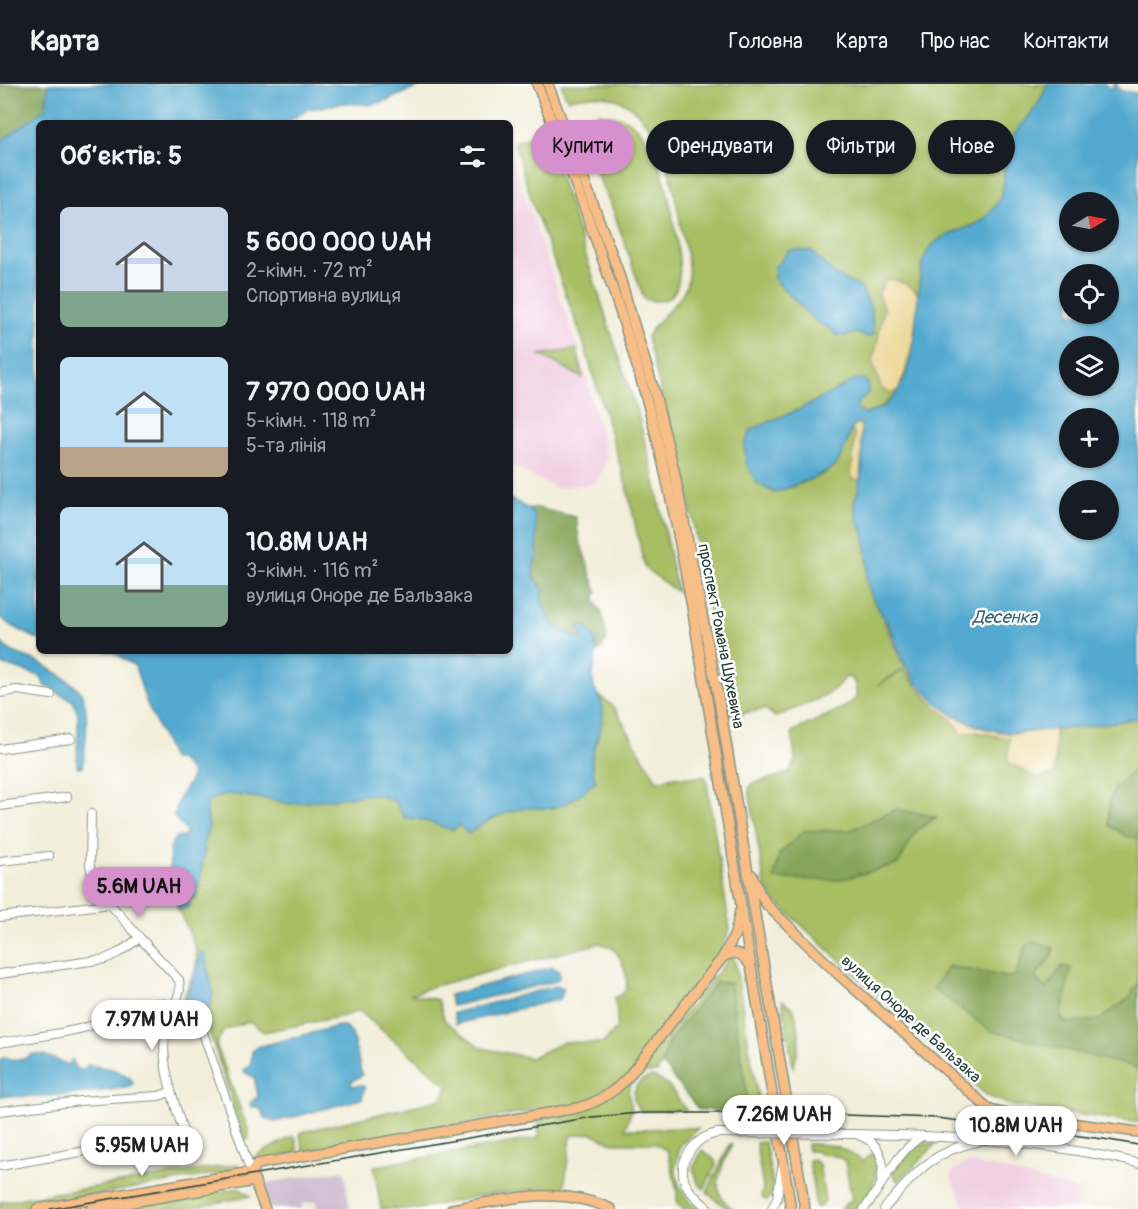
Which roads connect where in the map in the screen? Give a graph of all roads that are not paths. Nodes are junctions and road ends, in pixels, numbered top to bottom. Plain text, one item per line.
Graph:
1 (537, 84) edge
2 (548, 84) edge
3 (554, 120) edge
4 (558, 120) edge
5 (575, 174) edge
6 (578, 174) edge
7 (0, 693) edge
8 (51, 695) dead end
9 (70, 739) dead end
10 (0, 749) edge
11 (68, 798) dead end
12 (0, 806) edge
13 (91, 813) dead end
14 (49, 856) dead end
15 (746, 859) junction
16 (0, 861) edge
17 (741, 903) junction
18 (110, 904) junction
19 (0, 917) edge
20 (140, 938) junction
21 (723, 957) junction
22 (752, 968) junction
23 (0, 974) edge
24 (178, 1011) junction
25 (0, 1043) edge
26 (170, 1092) junction
27 (0, 1111) edge
28 (1138, 1132) edge
29 (850, 1134) junction
30 (923, 1135) junction
31 (155, 1140) dead end
32 (985, 1140) junction
33 (186, 1141) dead end
34 (783, 1164) junction
35 (1138, 1164) edge
36 (0, 1166) edge
37 (253, 1176) junction
38 (880, 1184) junction
39 (806, 1207) edge
40 (37, 1209) edge
41 (91, 1209) edge
42 (265, 1209) edge
43 (452, 1209) edge
44 (611, 1209) edge
45 (709, 1209) edge
46 (772, 1209) edge
47 (791, 1209) edge
48 (864, 1209) edge
49 (884, 1209) edge

1 - 3 main road, проспект Романа Шухевича
2 - 4 main road, проспект Романа Шухевича
5 - 17 main road, проспект Романа Шухевича
6 - 15 main road, проспект Романа Шухевича
7 - 8 street
9 - 10 street
11 - 12 street
13 - 18 street
14 - 16 street
15 - 28 main road, вулиця Оноре де Бальзака
15 - 39 main road, проспект Романа Шухевича
17 - 21 main road
17 - 22 main road, проспект Романа Шухевича
18 - 19 street
18 - 20 street
20 - 23 street
20 - 24 street
21 - 22 main road
21 - 37 main road
22 - 34 main road, проспект Романа Шухевича
24 - 25 street
24 - 26 street
24 - 37 street
26 - 27 street
26 - 33 street
29 - 30 street
29 - 38 street
29 - 45 street, bridge
30 - 32 street
30 - 38 street
31 - 36 street
32 - 35 street
32 - 49 street
34 - 46 street
34 - 47 main road, проспект Романа Шухевича
37 - 40 main road
37 - 41 main road
37 - 42 main road
38 - 48 street
43 - 44 main road

